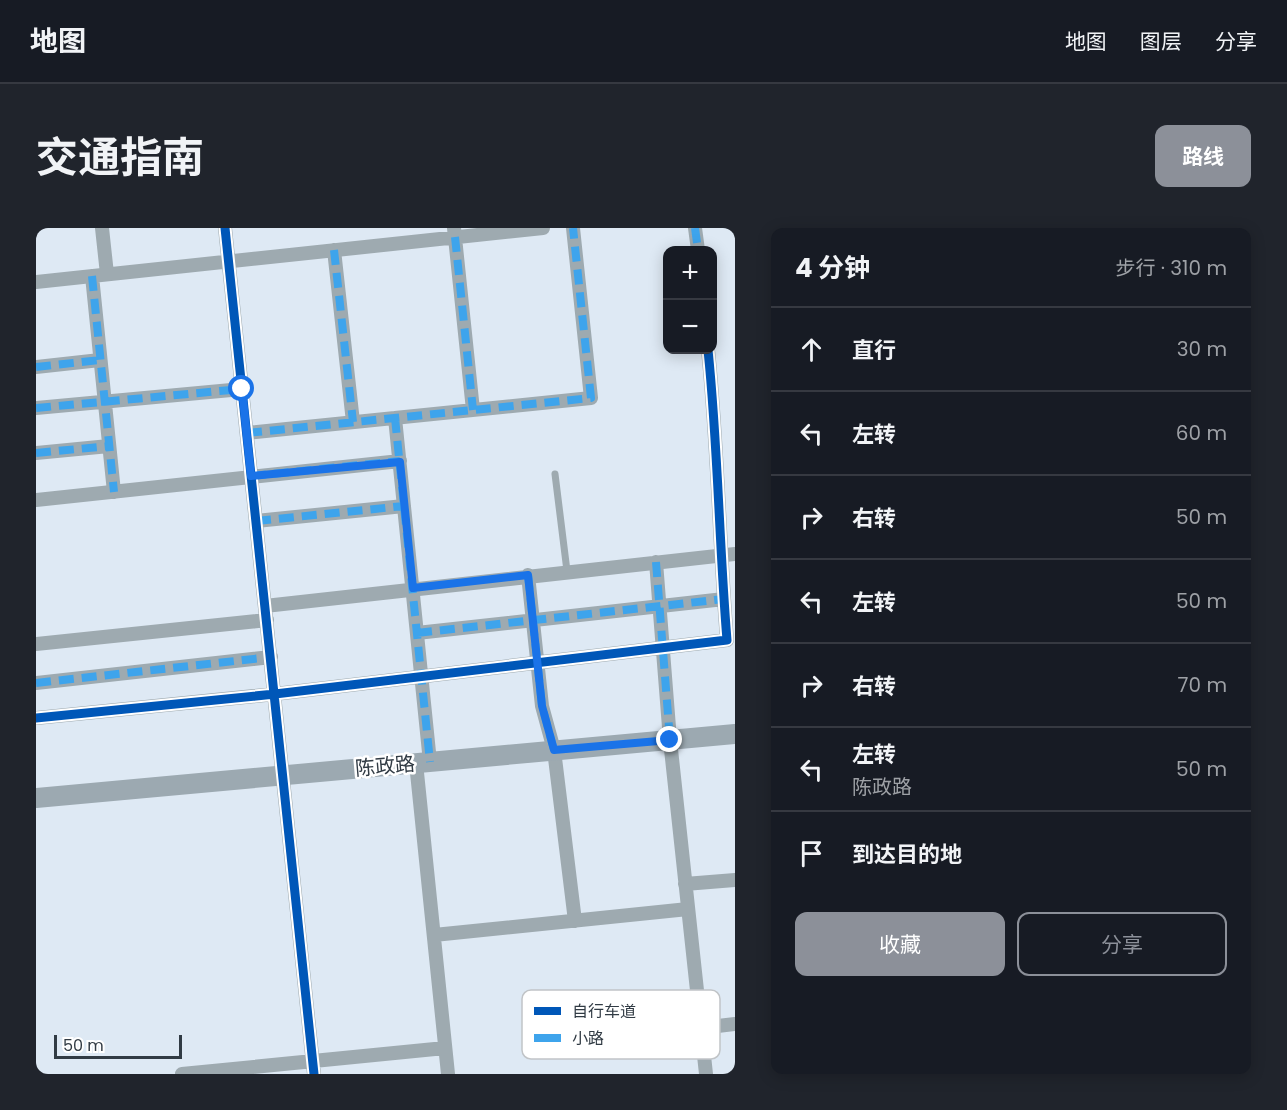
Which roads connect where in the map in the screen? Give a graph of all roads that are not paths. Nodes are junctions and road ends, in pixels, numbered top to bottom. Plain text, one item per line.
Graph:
1 (102, 228) edge
2 (225, 228) edge
3 (543, 228) edge
4 (573, 228) edge
5 (695, 228) edge
6 (454, 233) edge
7 (697, 246) edge
8 (334, 250) junction
9 (229, 261) junction
10 (106, 274) junction
11 (92, 276) junction
12 (36, 282) edge
13 (708, 354) edge
14 (100, 360) junction
15 (36, 367) edge
16 (242, 389) junction
17 (104, 402) junction
18 (36, 408) edge
19 (473, 410) junction
20 (395, 418) junction
21 (353, 422) junction
22 (247, 433) junction
23 (109, 446) junction
24 (36, 453) edge
25 (400, 462) junction
26 (555, 474) dead end
27 (251, 476) junction
28 (114, 492) junction
29 (36, 500) edge
30 (404, 506) junction
31 (256, 520) junction
32 (735, 554) edge
33 (720, 555) junction
34 (656, 562) junction
35 (567, 571) junction
36 (528, 575) junction
37 (413, 588) junction
38 (724, 599) junction
39 (659, 606) junction
40 (266, 613) junction
41 (532, 620) junction
42 (417, 633) junction
43 (36, 644) edge
44 (663, 648) junction
45 (271, 657) junction
46 (537, 663) junction
47 (422, 676) junction
48 (36, 683) edge
49 (275, 694) junction
50 (36, 718) edge
51 (735, 734) edge
52 (670, 740) junction
53 (554, 750) junction
54 (423, 763) junction
55 (284, 776) junction
56 (36, 798) edge
57 (735, 880) edge
58 (685, 884) junction
59 (688, 909) junction
60 (575, 921) junction
61 (434, 935) junction
62 (697, 990) edge
63 (735, 1024) edge
64 (720, 1026) edge
65 (445, 1048) junction
66 (704, 1059) edge
67 (313, 1068) edge
68 (183, 1074) edge
69 (448, 1074) edge
70 (706, 1074) edge

1 - 10 street
2 - 9 street
3 - 6 street
4 - 19 street
5 - 7 street
6 - 8 street
6 - 19 street
8 - 9 street
8 - 21 street
9 - 10 street
9 - 16 street
10 - 11 street
11 - 12 street
11 - 14 street
13 - 33 street
14 - 15 street
14 - 17 street
16 - 17 street
16 - 22 street
17 - 18 street
17 - 23 street
19 - 20 street
20 - 21 street
20 - 25 street
21 - 22 street
22 - 27 street
23 - 24 street
23 - 28 street
25 - 27 street
25 - 30 street
26 - 35 lane
27 - 28 street
27 - 31 street
28 - 29 street
30 - 31 street
30 - 37 street
31 - 40 street
32 - 33 street
33 - 34 street
33 - 38 street
34 - 35 street
34 - 39 street
35 - 36 street
36 - 37 street
36 - 41 street
37 - 40 street
37 - 42 street
38 - 39 street
38 - 44 street
39 - 41 street
39 - 44 street
40 - 43 street
40 - 45 street
41 - 42 street
41 - 46 street
42 - 47 street
44 - 46 street
44 - 52 street
45 - 48 street
45 - 49 street
46 - 47 street
46 - 53 street
47 - 49 street
47 - 54 street
49 - 50 street
49 - 55 street
51 - 52 street, 陈政路
52 - 53 street, 陈政路
52 - 58 street
53 - 54 street, 陈政路
53 - 60 street
54 - 55 street, 陈政路
54 - 61 street
55 - 56 street, 陈政路
55 - 67 street
57 - 58 street
58 - 59 street
59 - 60 street
59 - 62 street
60 - 61 street
61 - 65 street
63 - 64 street
65 - 67 street
65 - 69 street
66 - 70 street
67 - 68 street

